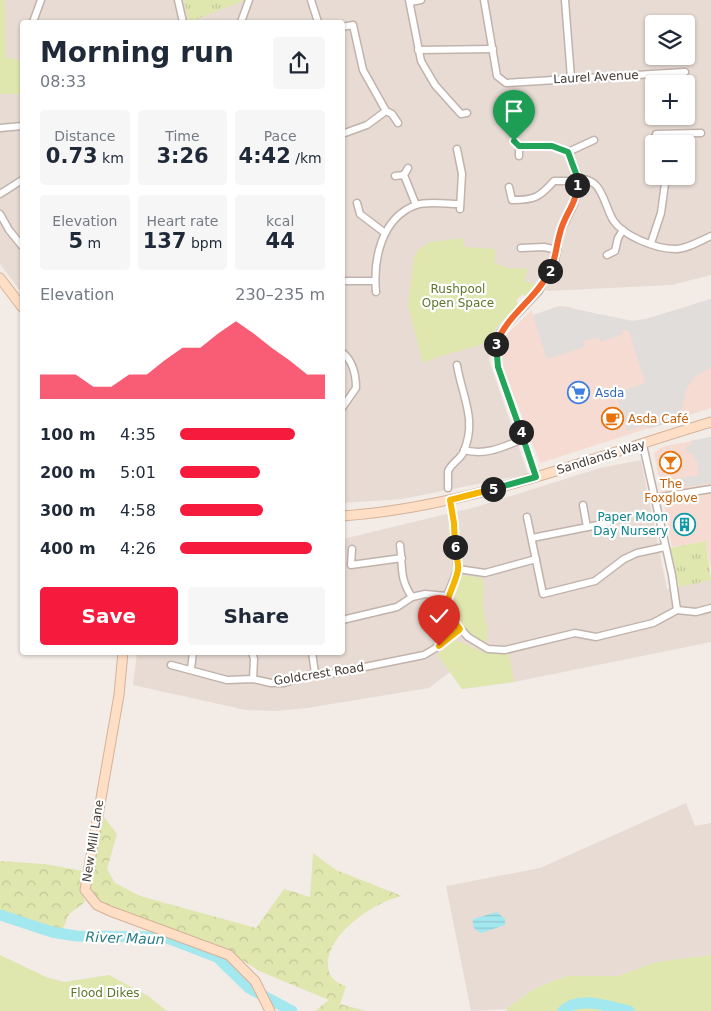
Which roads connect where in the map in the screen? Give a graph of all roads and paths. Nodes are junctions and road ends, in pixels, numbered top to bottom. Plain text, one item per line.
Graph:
1 (41, 0) edge
2 (178, 0) edge
3 (249, 0) edge
4 (311, 0) edge
5 (421, 0) edge
6 (484, 0) edge
7 (565, 0) edge
8 (409, 1) edge
9 (34, 20) edge
10 (183, 20) edge
11 (241, 20) edge
12 (317, 20) edge
13 (345, 26) edge
14 (492, 49) junction
15 (418, 50) junction
16 (685, 72) dead end
17 (571, 78) junction
18 (386, 111) junction
19 (467, 113) dead end
20 (398, 123) dead end
21 (20, 126) edge
22 (0, 128) edge
23 (345, 133) edge
24 (656, 135) edge
25 (594, 140) dead end
26 (514, 141) dead end
27 (698, 141) dead end
28 (519, 146) junction
29 (457, 149) dead end
30 (568, 152) junction
31 (519, 156) dead end
32 (408, 168) dead end
33 (404, 175) junction
34 (395, 176) dead end
35 (578, 180) junction
36 (20, 181) edge
37 (665, 185) edge
38 (509, 187) dead end
39 (0, 194) edge
40 (357, 203) dead end
41 (416, 205) junction
42 (0, 214) edge
43 (623, 230) junction
44 (385, 233) junction
45 (711, 236) edge
46 (650, 243) junction
47 (20, 244) edge
48 (521, 248) dead end
49 (557, 250) junction
50 (607, 255) dead end
51 (0, 278) edge
52 (345, 281) edge
53 (375, 281) junction
54 (376, 292) dead end
55 (20, 303) edge
56 (345, 355) edge
57 (457, 365) dead end
58 (345, 404) edge
59 (711, 422) edge
60 (523, 439) junction
61 (643, 445) junction
62 (464, 450) junction
63 (536, 477) junction
64 (448, 488) dead end
65 (711, 488) edge
66 (656, 498) junction
67 (450, 500) junction
68 (583, 505) dead end
69 (345, 516) edge
70 (526, 517) dead end
71 (608, 523) dead end
72 (587, 527) junction
73 (532, 538) junction
74 (400, 545) dead end
75 (665, 547) junction
76 (352, 549) dead end
77 (402, 558) junction
78 (536, 559) junction
79 (458, 570) junction
80 (447, 596) junction
81 (412, 597) junction
82 (711, 608) edge
83 (678, 610) junction
84 (345, 619) edge
85 (460, 629) junction
86 (123, 655) edge
87 (193, 655) edge
88 (253, 655) edge
89 (312, 655) edge
90 (171, 665) dead end
91 (192, 669) junction
92 (315, 673) junction
93 (253, 679) junction
94 (269, 1008) edge

1 - 9 street
2 - 10 street
3 - 11 street
4 - 12 street
5 - 8 street
6 - 14 street, Laurel Avenue
7 - 17 street
8 - 15 street
13 - 18 street
14 - 15 street
14 - 17 street, Laurel Avenue
15 - 19 street
16 - 17 street, Laurel Avenue
18 - 20 street
18 - 23 street
21 - 22 street
24 - 27 street
25 - 30 street
26 - 28 street
28 - 30 street
28 - 31 street
29 - 41 street
30 - 35 street
32 - 33 street
33 - 34 street
33 - 41 street
35 - 38 street
35 - 43 street
35 - 49 street
36 - 39 street
37 - 46 street
40 - 44 street
41 - 44 street
42 - 47 street
43 - 46 street
43 - 50 street
44 - 53 street
45 - 46 street
48 - 49 street
49 - 60 street
51 - 55 street
52 - 53 street
53 - 54 street
56 - 58 street
57 - 62 street
59 - 61 street, Sandlands Way
60 - 62 street
60 - 63 street
61 - 63 street, Sandlands Way
61 - 66 street
62 - 64 street
63 - 67 street, Sandlands Way
65 - 66 street
66 - 75 street
67 - 69 street, Sandlands Way
67 - 79 street
68 - 72 street
70 - 73 street
71 - 72 street
72 - 73 street
73 - 78 street
74 - 77 street
75 - 78 street
75 - 83 street
76 - 77 street
77 - 81 street
78 - 79 street
79 - 80 street
80 - 81 street
80 - 85 street
81 - 84 street
82 - 83 street
83 - 85 street
85 - 92 street, Goldcrest Road
86 - 94 street, New Mill Lane
87 - 91 street
88 - 93 street
89 - 92 street
90 - 91 street, Goldcrest Road
91 - 93 street, Goldcrest Road
92 - 93 street, Goldcrest Road

